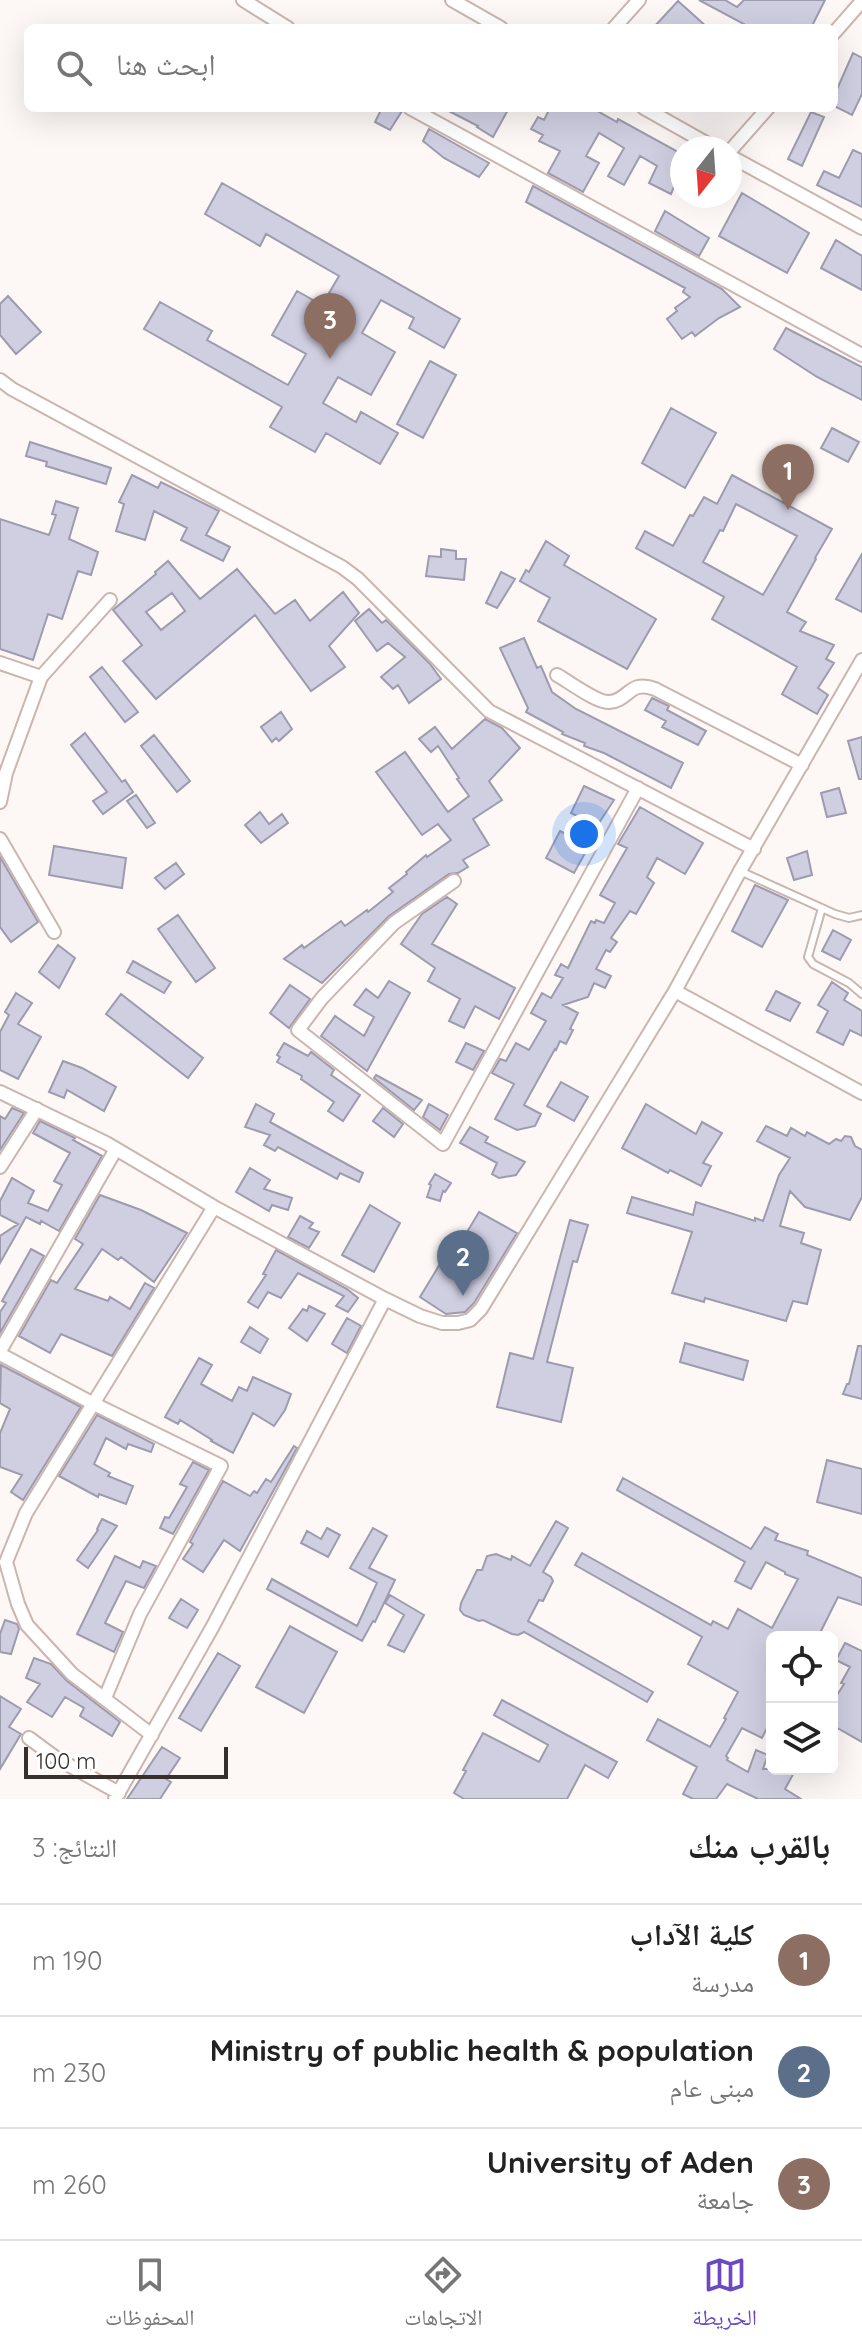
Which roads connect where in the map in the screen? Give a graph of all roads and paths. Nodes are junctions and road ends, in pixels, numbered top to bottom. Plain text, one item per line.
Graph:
1 (243, 0) edge
2 (452, 0) edge
3 (639, 0) edge
4 (862, 1) edge
5 (282, 24) edge
6 (494, 24) edge
7 (618, 24) edge
8 (838, 28) edge
9 (417, 112) edge
10 (651, 112) edge
11 (765, 112) edge
12 (694, 136) edge
13 (742, 139) edge
14 (742, 161) edge
15 (862, 228) edge
16 (862, 355) edge
17 (0, 380) edge
18 (110, 600) dead end
19 (862, 660) edge
20 (0, 663) edge
21 (557, 675) dead end
22 (41, 677) junction
23 (802, 765) junction
24 (3, 772) edge
25 (638, 788) junction
26 (0, 802) edge
27 (0, 839) edge
28 (754, 849) junction
29 (740, 871) junction
30 (454, 881) dead end
31 (822, 908) junction
32 (862, 915) edge
33 (54, 932) dead end
34 (675, 991) junction
35 (862, 994) edge
36 (0, 1092) edge
37 (862, 1093) edge
38 (37, 1109) junction
39 (116, 1149) junction
40 (0, 1167) edge
41 (214, 1207) junction
42 (385, 1299) junction
43 (0, 1352) edge
44 (94, 1404) junction
45 (105, 1698) junction
46 (152, 1735) junction
47 (29, 1738) dead end
48 (117, 1796) edge

1 - 5 street
2 - 6 street
3 - 7 street
4 - 8 street
9 - 16 street
10 - 12 street
11 - 13 street
14 - 15 street
17 - 25 street
18 - 22 street
19 - 23 street
20 - 22 street
21 - 23 street
22 - 24 street
23 - 28 street
24 - 26 street
25 - 28 street
25 - 30 street
27 - 33 street
28 - 29 street
29 - 31 lane
29 - 34 street
31 - 32 lane
31 - 35 lane
34 - 37 street
34 - 42 street
36 - 38 street
38 - 39 street
38 - 40 street
39 - 41 street
39 - 43 street
41 - 42 street
41 - 44 street
42 - 46 street
43 - 44 street
44 - 45 street
44 - 45 street
45 - 46 street
46 - 48 street
47 - 48 street

